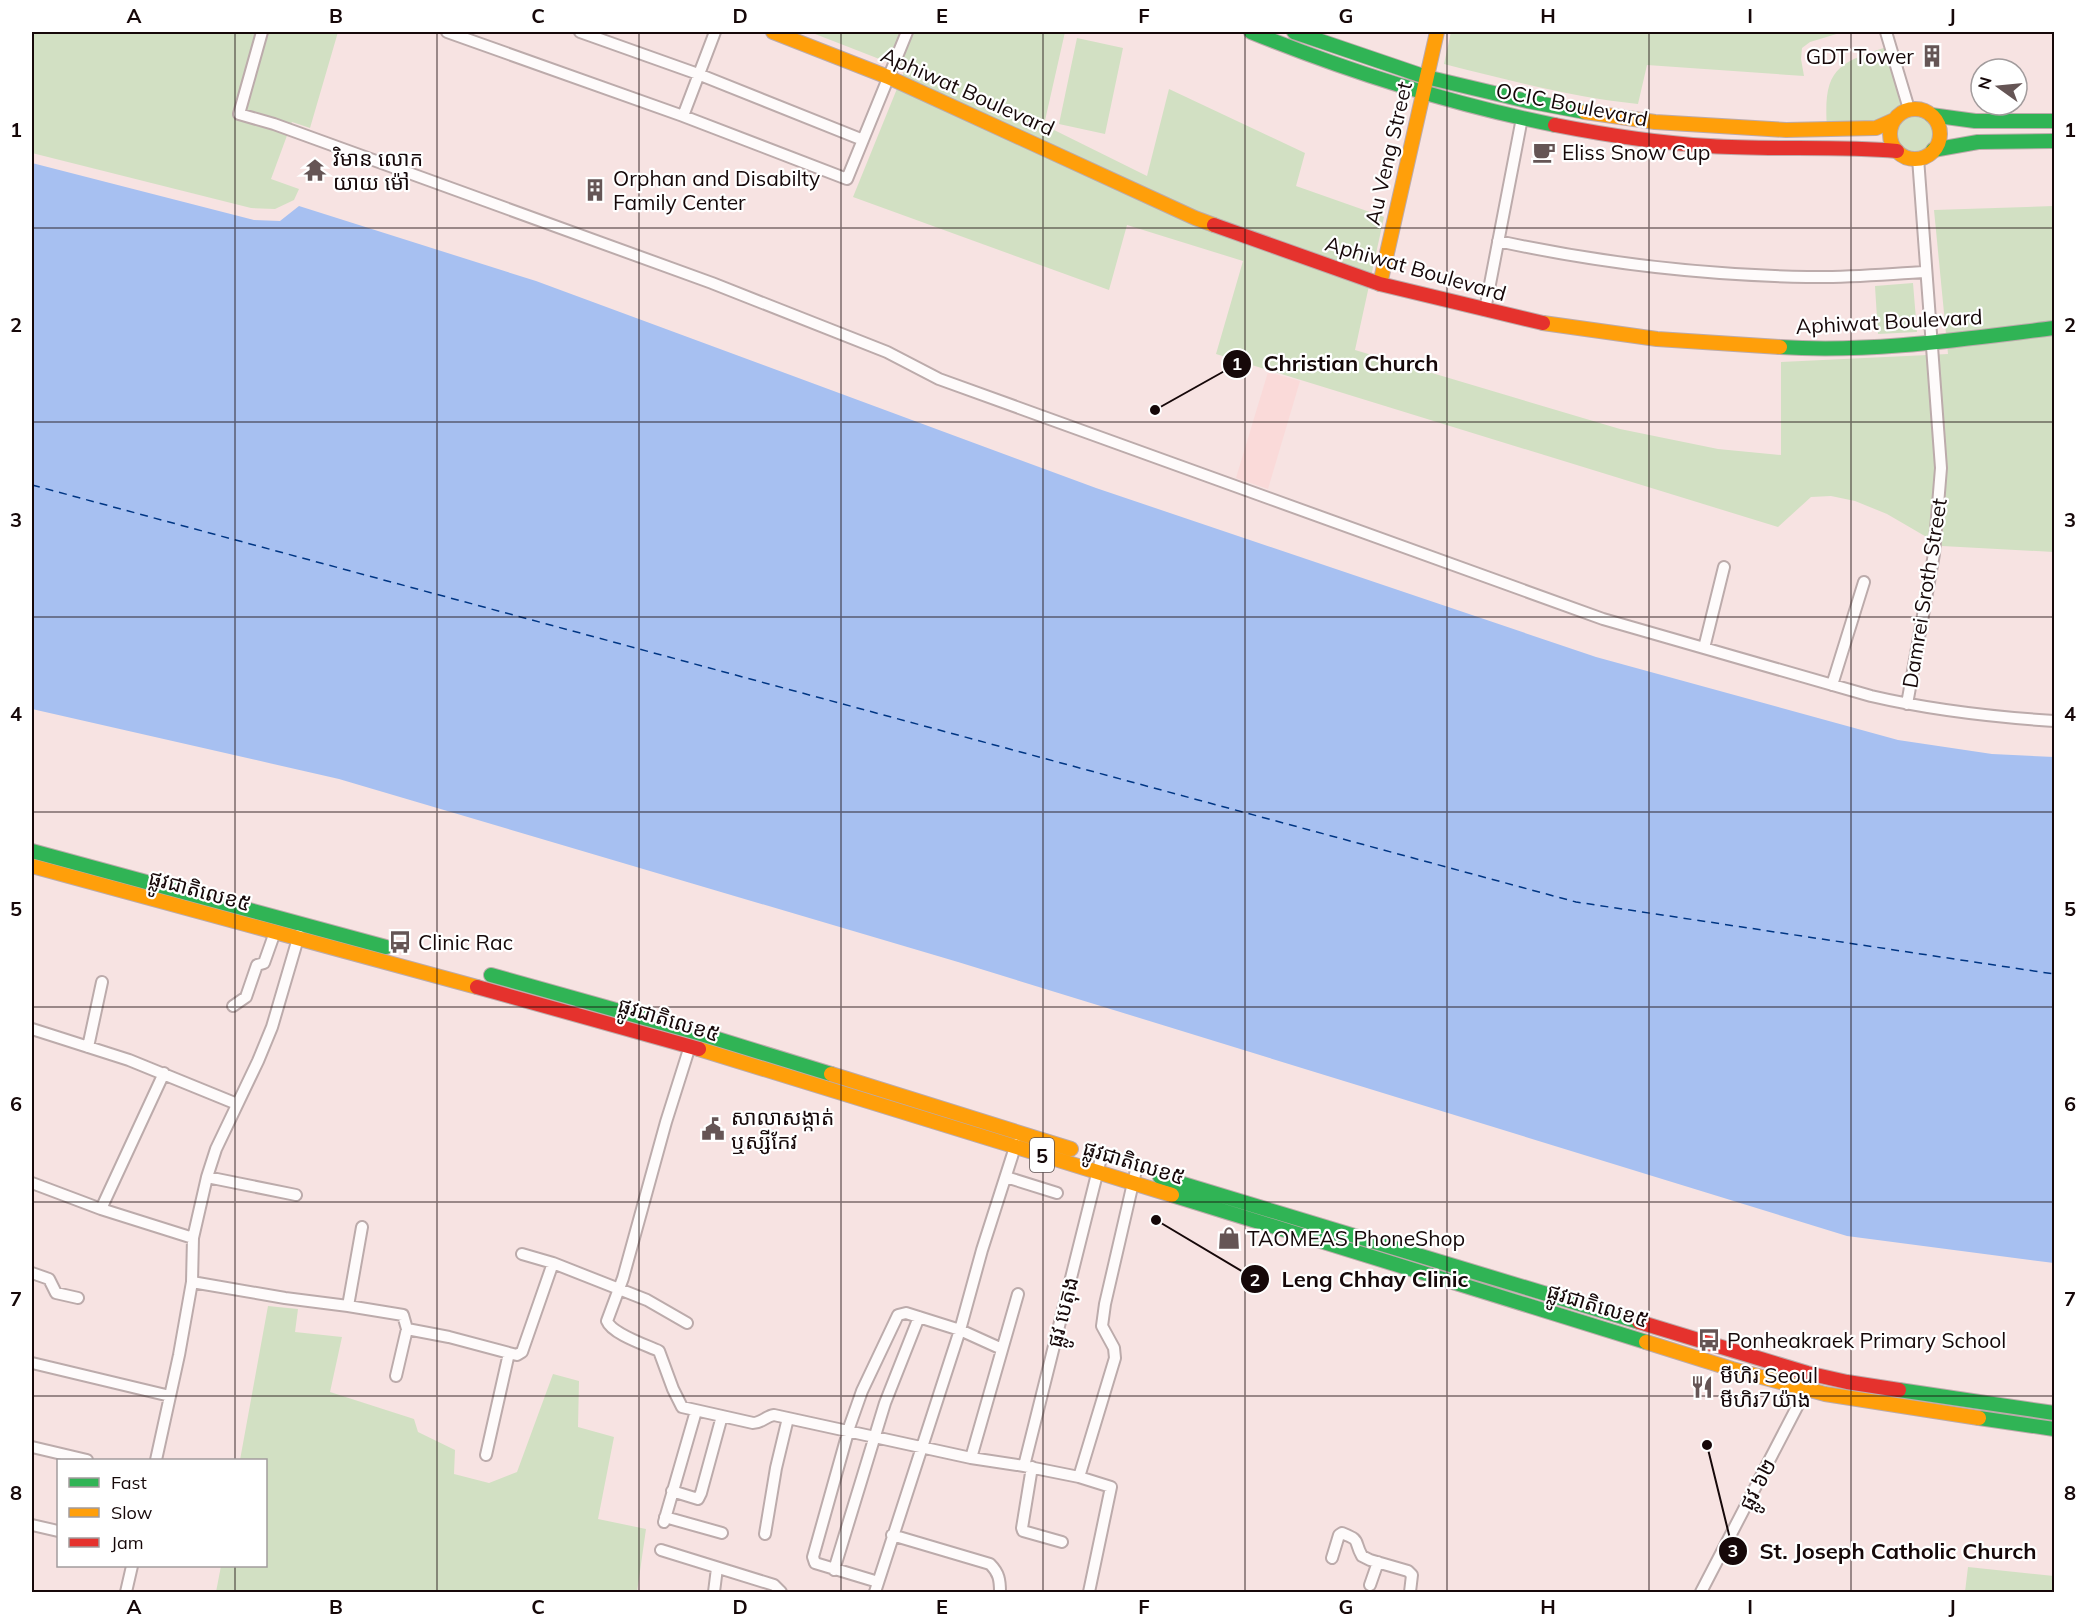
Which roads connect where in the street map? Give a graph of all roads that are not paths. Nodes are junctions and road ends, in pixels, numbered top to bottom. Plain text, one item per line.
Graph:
1 (262, 32) edge
2 (447, 32) edge
3 (580, 32) edge
4 (715, 32) edge
5 (774, 32) edge
6 (907, 32) edge
7 (1251, 32) edge
8 (1294, 32) edge
9 (1437, 32) edge
10 (1886, 32) edge
11 (698, 74) junction
12 (888, 77) junction
13 (1426, 77) junction
14 (1422, 94) junction
15 (1909, 109) junction
16 (1931, 115) junction
17 (683, 116) junction
18 (1522, 118) junction
19 (1894, 120) junction
20 (2055, 121) edge
21 (863, 140) junction
22 (2055, 141) edge
23 (1933, 150) junction
24 (1897, 151) junction
25 (1918, 158) junction
26 (1498, 241) junction
27 (1926, 272) junction
28 (1380, 284) junction
29 (1485, 310) junction
30 (2055, 328) edge
31 (1933, 343) junction
32 (1724, 567) dead end
33 (1864, 582) dead end
34 (1704, 648) junction
35 (1832, 685) junction
36 (1907, 704) junction
37 (2055, 721) edge
38 (32, 851) edge
39 (32, 866) edge
40 (302, 924) junction
41 (275, 932) junction
42 (298, 939) junction
43 (405, 952) dead end
44 (473, 970) dead end
45 (102, 982) dead end
46 (233, 1006) dead end
47 (32, 1029) edge
48 (690, 1046) junction
49 (88, 1047) junction
50 (164, 1073) junction
51 (237, 1104) junction
52 (1020, 1132) junction
53 (1016, 1147) junction
54 (1091, 1155) junction
55 (1096, 1172) junction
56 (1134, 1176) junction
57 (207, 1177) junction
58 (1006, 1177) junction
59 (32, 1187) edge
60 (1057, 1193) dead end
61 (296, 1195) dead end
62 (101, 1209) junction
63 (362, 1227) dead end
64 (192, 1238) junction
65 (522, 1254) dead end
66 (553, 1263) junction
67 (32, 1274) edge
68 (192, 1282) junction
69 (619, 1289) junction
70 (1018, 1294) dead end
71 (78, 1298) dead end
72 (348, 1306) junction
73 (919, 1317) junction
74 (687, 1323) dead end
75 (407, 1329) junction
76 (960, 1330) junction
77 (1002, 1349) junction
78 (509, 1353) junction
79 (32, 1363) edge
80 (1807, 1373) junction
81 (396, 1376) dead end
82 (1803, 1389) junction
83 (170, 1396) junction
84 (696, 1410) junction
85 (2055, 1413) edge
86 (722, 1416) junction
87 (788, 1418) junction
88 (2055, 1429) edge
89 (848, 1432) junction
90 (874, 1438) junction
91 (32, 1447) edge
92 (921, 1447) junction
93 (486, 1455) dead end
94 (971, 1458) junction
95 (79, 1459) edge
96 (156, 1459) edge
97 (1028, 1467) junction
98 (1079, 1477) junction
99 (672, 1491) junction
100 (32, 1525) edge
101 (57, 1531) edge
102 (722, 1533) dead end
103 (765, 1534) dead end
104 (892, 1534) junction
105 (1062, 1542) dead end
106 (661, 1550) dead end
107 (1332, 1558) dead end
108 (1378, 1562) junction
109 (132, 1567) edge
110 (717, 1568) junction
111 (834, 1570) junction
112 (1371, 1585) dead end
113 (876, 1587) edge
114 (126, 1593) edge
115 (714, 1593) edge
116 (781, 1593) edge
117 (1000, 1593) edge
118 (1089, 1593) edge
119 (1410, 1593) edge
120 (1701, 1593) edge

1 - 34 street
2 - 17 street
3 - 11 street
4 - 11 street
5 - 12 main road, Aphiwat Boulevard
6 - 12 street
7 - 14 main road, OCIC Boulevard
8 - 13 main road, OCIC Boulevard
9 - 13 main road, Au Veng Street
10 - 15 street
11 - 17 street
11 - 21 street
12 - 21 street
12 - 28 main road, Aphiwat Boulevard
13 - 14 main road, Au Veng Street
13 - 19 main road, OCIC Boulevard
14 - 18 main road, OCIC Boulevard
14 - 28 main road, Au Veng Street
15 - 16 main road
15 - 19 main road
16 - 20 main road
16 - 23 main road
17 - 21 street
18 - 24 main road, OCIC Boulevard
18 - 26 street
19 - 24 main road
22 - 23 main road
23 - 25 main road
24 - 25 main road
25 - 27 street, Damrei Sroth Street
26 - 27 street
26 - 29 street
27 - 31 street, Damrei Sroth Street
28 - 29 main road, Aphiwat Boulevard
29 - 31 main road, Aphiwat Boulevard
30 - 31 main road, Aphiwat Boulevard
31 - 36 street, Damrei Sroth Street
32 - 34 street
33 - 35 street
34 - 35 street
35 - 36 street
36 - 37 street
38 - 40 main road, ផ្លូវជាតិលេខ៥
39 - 41 main road, ផ្លូវជាតិលេខ៥ / 5
40 - 42 street
40 - 43 main road, ផ្លូវជាតិលេខ៥
41 - 42 main road, ផ្លូវជាតិលេខ៥ / 5
41 - 46 street
42 - 48 main road, ផ្លូវជាតិលេខ៥ / 5
42 - 51 street
44 - 52 main road, ផ្លូវជាតិលេខ៥ / 5
45 - 49 street
47 - 49 street
48 - 53 main road, ផ្លូវជាតិលេខ៥ / 5
48 - 69 street
49 - 50 street
50 - 51 street
50 - 62 street
51 - 57 street
52 - 53 street
52 - 54 main road, ផ្លូវជាតិលេខ៥ / 5
53 - 55 main road, ផ្លូវជាតិលេខ៥ / 5
53 - 58 street
54 - 55 street, ផ្លូវ បេតុង
54 - 56 main road, ផ្លូវជាតិលេខ៥ / 5
55 - 56 main road, ផ្លូវជាតិលេខ៥ / 5
55 - 97 street, ផ្លូវ បេតុង
56 - 80 main road, ផ្លូវជាតិលេខ៥ / 5
56 - 82 main road, ផ្លូវជាតិលេខ៥ / 5
56 - 98 street
57 - 61 street
57 - 64 street
58 - 60 street
58 - 76 street
59 - 62 street
62 - 64 street
63 - 72 street
64 - 68 street
65 - 66 street
66 - 69 street
66 - 78 street
67 - 71 street
68 - 72 street
68 - 83 street
69 - 74 street
69 - 84 street
70 - 77 street
72 - 75 street
73 - 76 street
73 - 89 street
73 - 90 street
75 - 78 street
75 - 81 street
76 - 77 street
76 - 92 street
77 - 94 street
78 - 93 street
79 - 83 street
80 - 82 street, ផ្លូវ ៦២
80 - 85 main road, ផ្លូវជាតិលេខ៥ / 5
82 - 88 main road, ផ្លូវជាតិលេខ៥ / 5
82 - 120 street, ផ្លូវ ៦២
83 - 96 street
84 - 86 street
84 - 99 street
86 - 87 street
86 - 99 street
87 - 89 street
87 - 103 street
89 - 90 street
89 - 111 street
90 - 92 street
90 - 111 street
91 - 95 street
92 - 94 street
92 - 104 street
94 - 97 street
97 - 98 street
97 - 105 street, ផ្លូវ បេតុង
98 - 118 street
99 - 102 street
100 - 101 street
104 - 113 street
104 - 117 street
106 - 110 street
107 - 108 street
108 - 112 street
108 - 119 street
109 - 114 street
110 - 115 street
110 - 116 street
111 - 113 street

